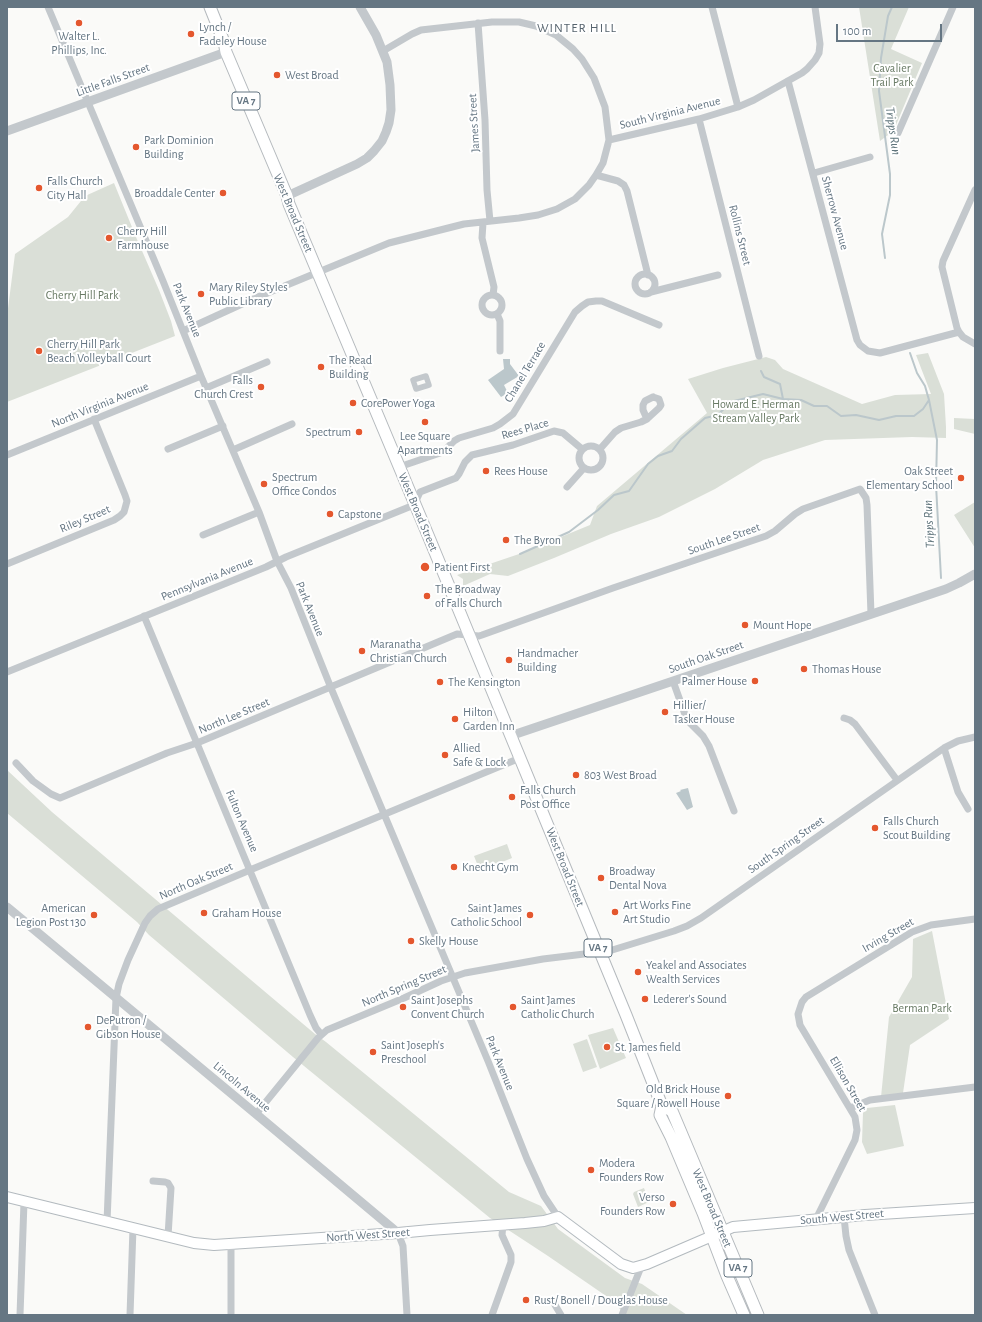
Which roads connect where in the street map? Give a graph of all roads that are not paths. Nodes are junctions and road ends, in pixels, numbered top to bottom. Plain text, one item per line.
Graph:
1 (48, 7) edge
2 (210, 7) edge
3 (360, 7) edge
4 (712, 7) edge
5 (815, 7) edge
6 (953, 7) edge
7 (478, 23) junction
8 (383, 51) junction
9 (226, 52) junction
10 (788, 81) junction
11 (88, 102) junction
12 (738, 107) junction
13 (700, 119) junction
14 (7, 131) edge
15 (898, 133) dead end
16 (609, 140) junction
17 (870, 157) dead end
18 (814, 173) junction
19 (596, 175) junction
20 (975, 190) edge
21 (286, 196) junction
22 (486, 222) junction
23 (318, 272) junction
24 (648, 274) junction
25 (718, 275) dead end
26 (651, 292) junction
27 (493, 295) junction
28 (497, 314) junction
29 (659, 325) dead end
30 (184, 331) junction
31 (959, 332) junction
32 (975, 344) edge
33 (500, 351) dead end
34 (759, 356) dead end
35 (267, 362) dead end
36 (201, 376) junction
37 (206, 388) junction
38 (647, 419) dead end
39 (94, 420) junction
40 (292, 424) dead end
41 (223, 426) junction
42 (168, 449) dead end
43 (582, 449) junction
44 (600, 449) junction
45 (233, 450) junction
46 (7, 455) edge
47 (399, 467) junction
48 (584, 468) junction
49 (567, 487) dead end
50 (414, 505) junction
51 (259, 512) junction
52 (203, 534) dead end
53 (276, 562) junction
54 (7, 564) edge
55 (975, 574) edge
56 (872, 614) junction
57 (144, 616) junction
58 (469, 635) junction
59 (7, 672) edge
60 (672, 681) junction
61 (331, 688) junction
62 (844, 718) dead end
63 (510, 736) junction
64 (975, 737) edge
65 (198, 743) junction
66 (944, 748) junction
67 (520, 758) junction
68 (16, 763) dead end
69 (897, 780) junction
70 (968, 809) dead end
71 (734, 811) dead end
72 (384, 814) junction
73 (250, 870) junction
74 (7, 907) edge
75 (975, 919) edge
76 (600, 952) junction
77 (839, 976) joint
78 (452, 977) junction
79 (116, 998) junction
80 (321, 1034) junction
81 (975, 1087) edge
82 (662, 1106) junction
83 (850, 1108) junction
84 (256, 1114) junction
85 (153, 1181) dead end
86 (7, 1197) edge
87 (24, 1202) junction
88 (975, 1208) edge
89 (558, 1217) junction
90 (844, 1217) junction
91 (816, 1219) junction
92 (107, 1222) junction
93 (503, 1224) junction
94 (133, 1228) junction
95 (722, 1231) junction
96 (398, 1233) junction
97 (168, 1236) junction
98 (712, 1236) junction
99 (231, 1245) junction
100 (641, 1266) junction
101 (555, 1305) dead end
102 (20, 1315) edge
103 (130, 1315) edge
104 (231, 1315) edge
105 (407, 1315) edge
106 (492, 1315) edge
107 (562, 1315) edge
108 (622, 1315) edge
109 (744, 1315) edge
110 (758, 1315) edge
111 (875, 1315) edge

1 - 11 street, Park Avenue
2 - 9 main road, West Broad Street / VA 7
3 - 8 street
4 - 12 street
5 - 10 street, South Virginia Avenue
6 - 15 street
7 - 8 street
7 - 16 street
7 - 22 street, James Street
8 - 21 street
9 - 11 street, Little Falls Street
9 - 21 main road, West Broad Street / VA 7
10 - 12 street, South Virginia Avenue
10 - 18 street, Sherrow Avenue
11 - 14 street, Little Falls Street
11 - 30 street, Park Avenue
12 - 13 street, South Virginia Avenue
13 - 16 street, South Virginia Avenue
13 - 34 street, Rollins Street
16 - 19 street, South Virginia Avenue
17 - 18 street
18 - 31 street, Sherrow Avenue
19 - 22 street, South Virginia Avenue
19 - 24 street
20 - 31 street
21 - 23 main road, West Broad Street / VA 7
22 - 23 street, South Virginia Avenue
22 - 27 street, James Street
23 - 30 street
23 - 47 main road, West Broad Street / VA 7
24 - 26 street
24 - 26 street
25 - 26 street
27 - 28 street
27 - 28 street
28 - 33 street
29 - 47 street, Chanel Terrace
30 - 36 street, Park Avenue
31 - 32 street
35 - 37 street
36 - 37 street, Park Avenue
36 - 39 street, North Virginia Avenue
37 - 41 street, Park Avenue
38 - 44 street
39 - 46 street, North Virginia Avenue
39 - 54 street, Riley Street
40 - 45 street
41 - 42 street
41 - 45 street, Park Avenue
43 - 44 street
43 - 48 street
43 - 50 street, Rees Place
44 - 48 street
45 - 51 street, Park Avenue
47 - 50 main road, West Broad Street / VA 7
48 - 49 street
50 - 53 street, Pennsylvania Avenue
50 - 58 main road, West Broad Street / VA 7
51 - 52 street
51 - 53 street, Park Avenue
53 - 57 street, Pennsylvania Avenue
53 - 61 street, Park Avenue
55 - 56 street, South Oak Street
56 - 58 street, South Lee Street
56 - 60 street, South Oak Street
57 - 59 street, Pennsylvania Avenue
57 - 65 street, Fulton Avenue
58 - 61 street, North Lee Street
58 - 63 main road, West Broad Street / VA 7
60 - 63 street, South Oak Street
60 - 71 street
61 - 65 street, North Lee Street
61 - 72 street, Park Avenue
62 - 69 street
63 - 67 main road, West Broad Street / VA 7
64 - 66 street, South Spring Street
65 - 68 street, North Lee Street
65 - 73 street, Fulton Avenue
66 - 69 street, South Spring Street
66 - 70 street
67 - 72 street, North Oak Street
67 - 76 main road, West Broad Street / VA 7
69 - 76 street, South Spring Street
72 - 73 street, North Oak Street
72 - 78 street, Park Avenue
73 - 79 street, North Oak Street
73 - 80 street, Fulton Avenue
74 - 79 street, Lincoln Avenue
75 - 77 street, Irving Street
76 - 78 street, North Spring Street
76 - 82 main road, West Broad Street / VA 7
77 - 83 street, Ellison Street
78 - 80 street, North Spring Street
78 - 89 street, Park Avenue
79 - 84 street, Lincoln Avenue
79 - 92 street, North Oak Street
80 - 84 street, North Spring Street
81 - 83 street
82 - 95 main road, West Broad Street / VA 7
82 - 98 main road, West Broad Street / VA 7
83 - 91 street, Ellison Street
84 - 96 street, Lincoln Avenue
85 - 97 street
86 - 87 main road, North West Street
87 - 92 main road, North West Street
87 - 102 street
88 - 90 main road, South West Street
89 - 93 main road, North West Street
89 - 100 main road
90 - 91 main road, South West Street
90 - 111 street
91 - 95 main road, South West Street
92 - 94 main road, North West Street
93 - 96 main road, North West Street
93 - 106 street
94 - 97 main road, North West Street
94 - 103 street
95 - 98 main road, South West Street
95 - 110 main road, West Broad Street / VA 7
96 - 99 main road, North West Street
96 - 105 street
97 - 99 main road, North West Street
98 - 100 main road
98 - 109 main road, West Broad Street / VA 7
99 - 104 street
100 - 108 street
101 - 107 street

